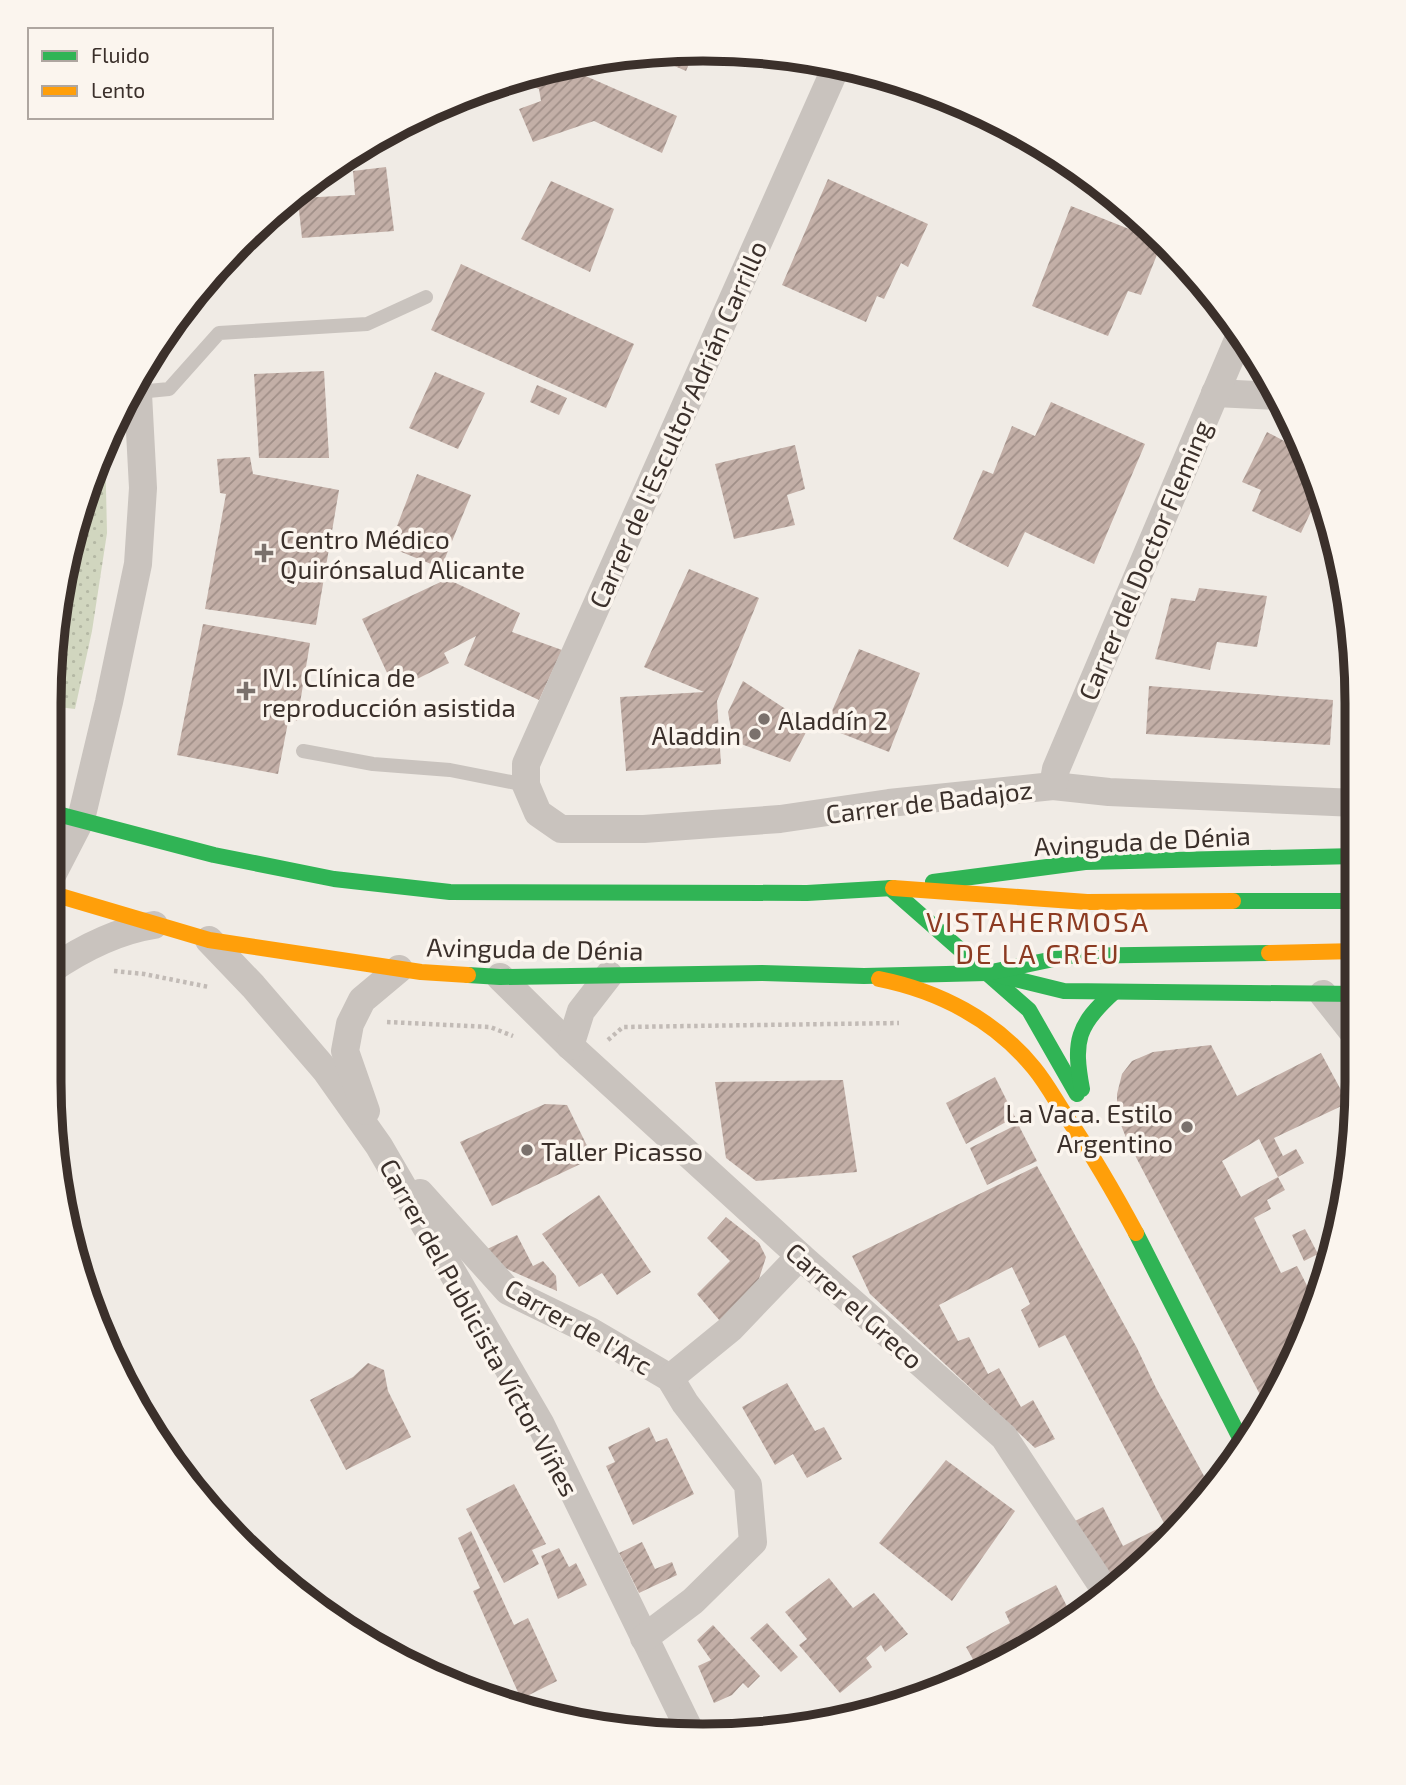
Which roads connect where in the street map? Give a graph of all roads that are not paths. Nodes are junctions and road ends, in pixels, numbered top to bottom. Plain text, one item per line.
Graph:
1 (833, 75) edge
2 (426, 297) dead end
3 (1236, 345) edge
4 (145, 385) edge
5 (1215, 393) junction
6 (1266, 395) edge
7 (139, 397) edge
8 (303, 751) dead end
9 (526, 785) junction
10 (1053, 786) junction
11 (1345, 803) edge
12 (61, 809) edge
13 (61, 814) edge
14 (81, 819) junction
15 (1345, 856) edge
16 (61, 858) edge
17 (890, 888) junction
18 (61, 896) edge
19 (1345, 901) edge
20 (154, 925) junction
21 (209, 940) junction
22 (1345, 951) edge
23 (61, 964) edge
24 (399, 969) junction
25 (987, 972) junction
26 (609, 975) junction
27 (864, 976) junction
28 (500, 977) junction
29 (1114, 992) junction
30 (1323, 994) junction
31 (1345, 994) edge
32 (1345, 1022) edge
33 (570, 1046) junction
34 (1088, 1118) junction
35 (379, 1146) junction
36 (1109, 1181) junction
37 (800, 1256) junction
38 (670, 1378) junction
39 (1238, 1437) edge
40 (1102, 1585) edge
41 (644, 1638) junction
42 (686, 1723) edge

1 - 9 street, Carrer de l'Escultor Adrián Carrillo
2 - 4 lane
3 - 5 street, Carrer del Doctor Fleming
5 - 6 street
5 - 10 street, Carrer del Doctor Fleming
7 - 14 street
8 - 9 lane
9 - 10 street, Carrer de Badajoz
10 - 11 street, Carrer de Badajoz
12 - 14 main road, Avinguda de Dénia
13 - 14 main road, Avinguda de Dénia
14 - 16 street
14 - 17 main road, Avinguda de Dénia
15 - 17 main road, Avinguda de Dénia
17 - 19 main road, Avinguda de Dénia
17 - 25 main road
18 - 20 main road, Avinguda de Dénia
20 - 21 main road, Avinguda de Dénia
20 - 23 street
21 - 24 main road, Avinguda de Dénia
21 - 35 street, Carrer del Publicista Víctor Viñes
22 - 25 main road, Avinguda de Dénia
24 - 28 main road, Avinguda de Dénia
24 - 35 street, Carrer del Publicista Víctor Viñes
25 - 27 main road, Avinguda de Dénia
25 - 29 main road, Avinguda de Dénia
25 - 34 main road
26 - 27 main road, Avinguda de Dénia
26 - 28 main road, Avinguda de Dénia
26 - 33 street
27 - 36 main road
28 - 33 street, Carrer el Greco
29 - 30 main road, Avinguda de Dénia
29 - 34 main road
30 - 31 main road, Avinguda de Dénia
30 - 32 street
33 - 37 street, Carrer el Greco
34 - 36 main road
35 - 38 street, Carrer de l'Arc
35 - 41 street, Carrer del Publicista Víctor Viñes
36 - 39 main road
37 - 38 street
37 - 40 street, Carrer el Greco
38 - 41 street, Carrer de l'Arc
41 - 42 street, Carrer del Publicista Víctor Viñes

